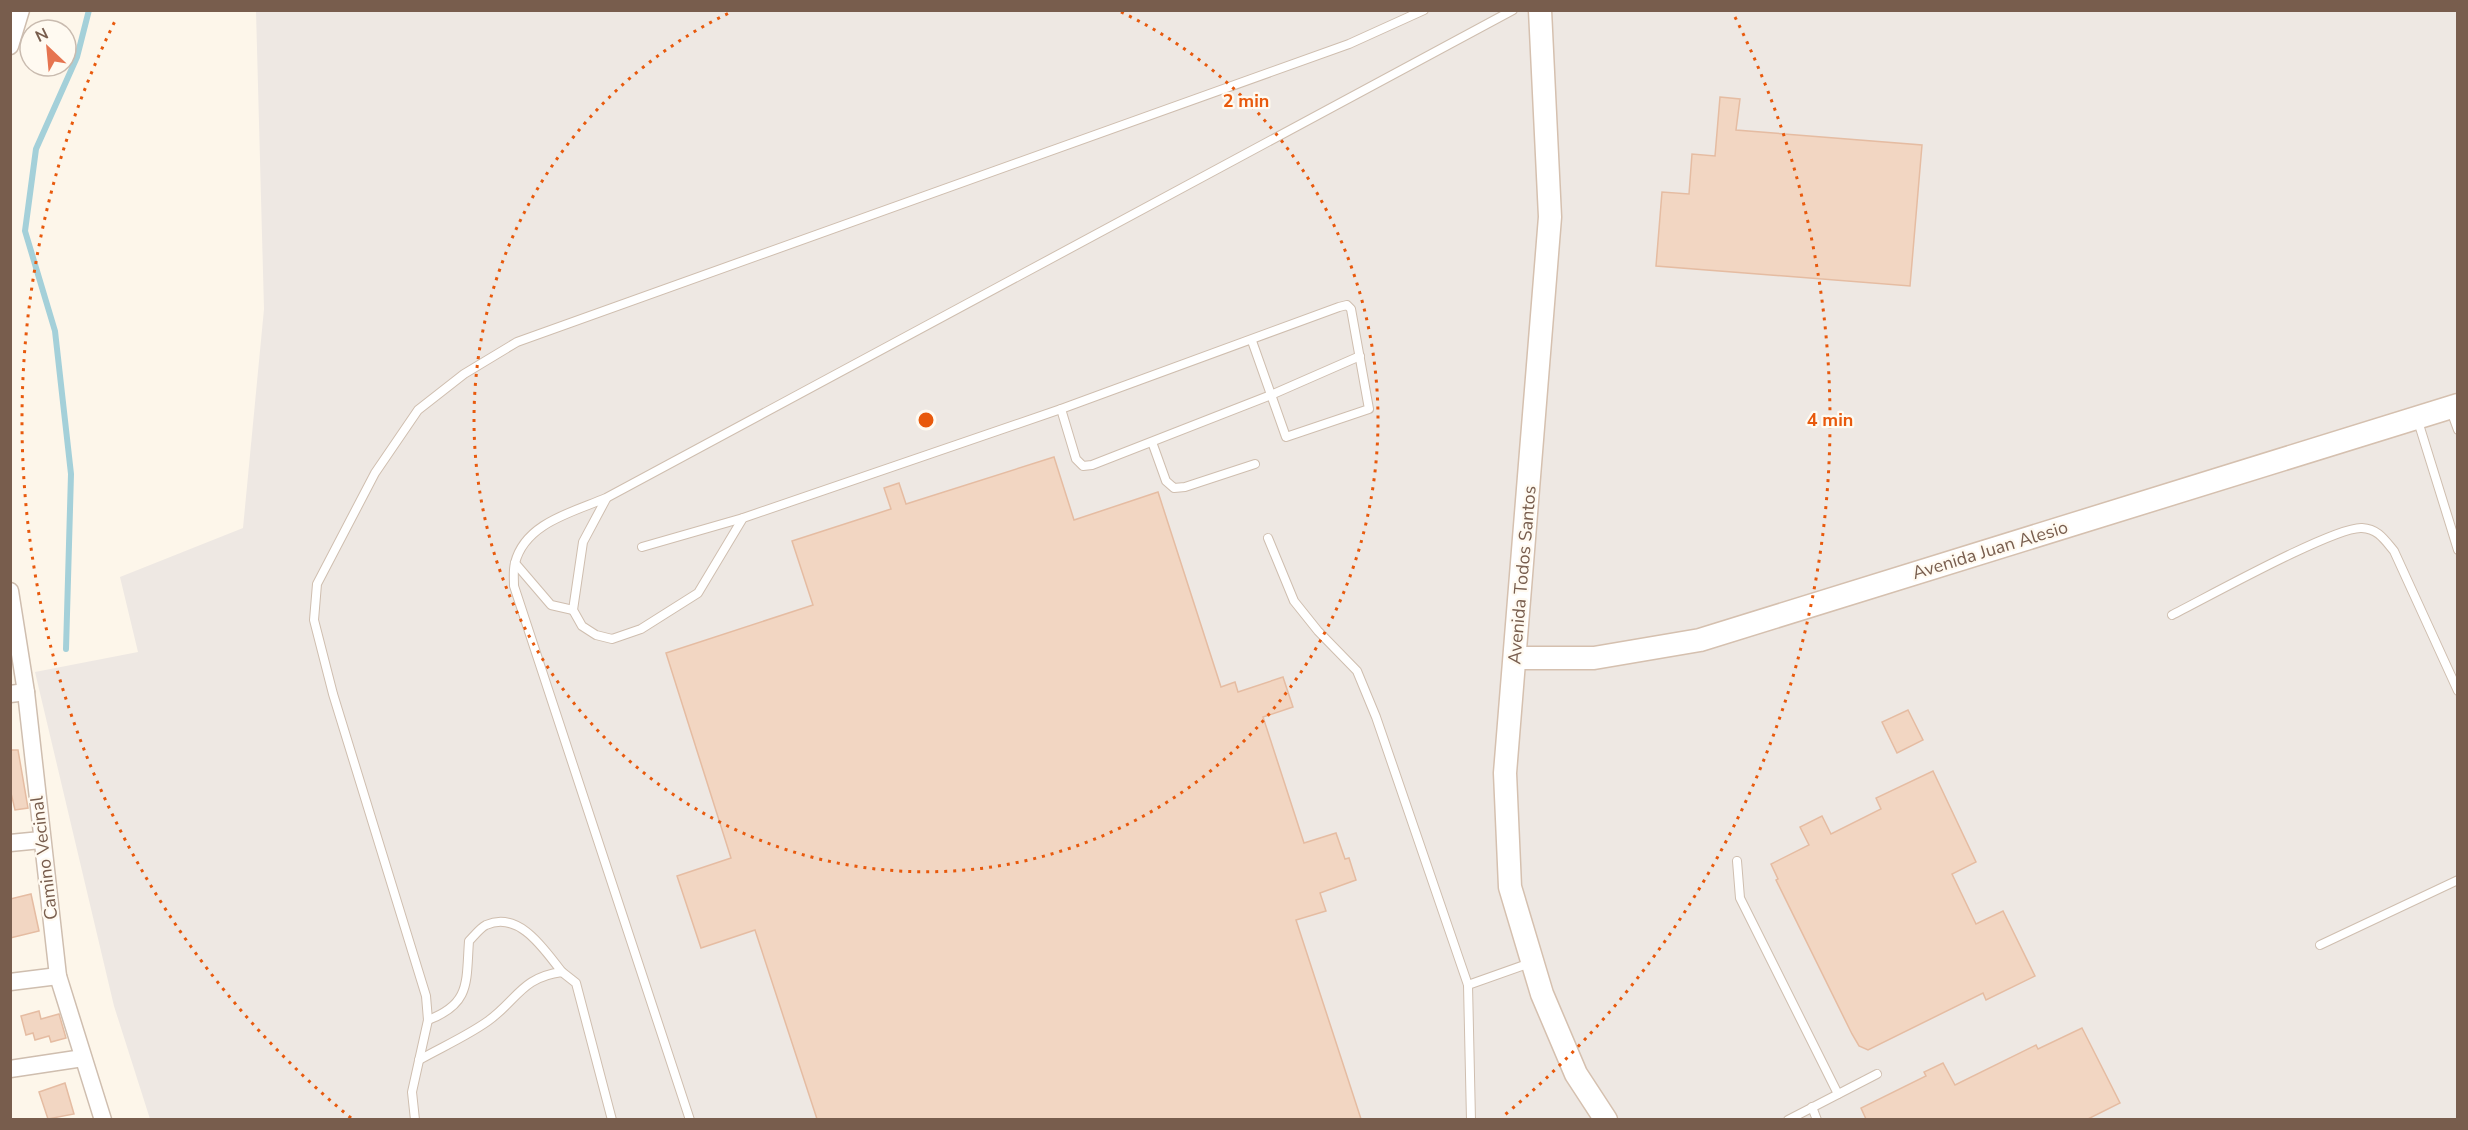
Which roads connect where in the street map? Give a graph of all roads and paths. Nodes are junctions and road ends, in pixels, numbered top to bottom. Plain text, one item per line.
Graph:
1 (21, 10) edge
2 (1424, 10) edge
3 (1514, 10) edge
4 (1540, 10) edge
5 (10, 46) edge
6 (1252, 340) junction
7 (1360, 356) junction
8 (1271, 395) junction
9 (2454, 406) edge
10 (1061, 409) junction
11 (2417, 418) junction
12 (2457, 430) edge
13 (1152, 442) junction
14 (1255, 464) dead end
15 (606, 498) junction
16 (743, 518) junction
17 (1269, 538) dead end
18 (642, 547) dead end
19 (2457, 550) edge
20 (515, 563) junction
21 (10, 591) edge
22 (573, 610) junction
23 (2172, 615) dead end
24 (1516, 658) junction
25 (2457, 691) edge
26 (18, 693) edge
27 (41, 840) junction
28 (10, 843) edge
29 (1737, 861) dead end
30 (2457, 880) edge
31 (2320, 945) dead end
32 (1532, 962) junction
33 (562, 972) junction
34 (58, 976) junction
35 (10, 982) edge
36 (1468, 985) junction
37 (428, 1020) junction
38 (83, 1058) junction
39 (419, 1060) junction
40 (10, 1069) edge
41 (1877, 1074) dead end
42 (1838, 1094) junction
43 (1812, 1107) junction
44 (103, 1119) edge
45 (416, 1119) edge
46 (612, 1119) edge
47 (690, 1119) edge
48 (1471, 1119) edge
49 (1606, 1119) edge
50 (1788, 1119) edge
51 (1817, 1119) edge

1 - 5 street
2 - 37 lane
3 - 15 lane
4 - 24 street, Avenida Todos Santos
6 - 7 lane
6 - 8 lane
6 - 10 lane
7 - 8 lane
7 - 8 lane
8 - 13 lane
9 - 11 street, Avenida Juan Alesio
9 - 12 lane
10 - 13 lane
10 - 16 lane
11 - 19 lane
11 - 24 street, Avenida Juan Alesio
13 - 14 lane
15 - 20 lane
15 - 22 lane
16 - 18 lane
16 - 22 lane
17 - 36 lane
20 - 22 lane
20 - 47 lane
21 - 26 street, Camino Vecinal
23 - 25 lane
24 - 32 street, Avenida Todos Santos
26 - 27 street, Camino Vecinal
27 - 28 street
27 - 34 street, Camino Vecinal
29 - 42 lane
30 - 31 lane
32 - 36 lane
32 - 49 street, Avenida Todos Santos
33 - 37 lane
33 - 39 lane
33 - 46 lane
34 - 35 street
34 - 38 street, Camino Vecinal
36 - 48 lane
37 - 39 lane
38 - 40 street
38 - 44 street, Camino Vecinal
39 - 45 lane
41 - 42 lane
42 - 43 lane
43 - 50 lane
43 - 51 lane

